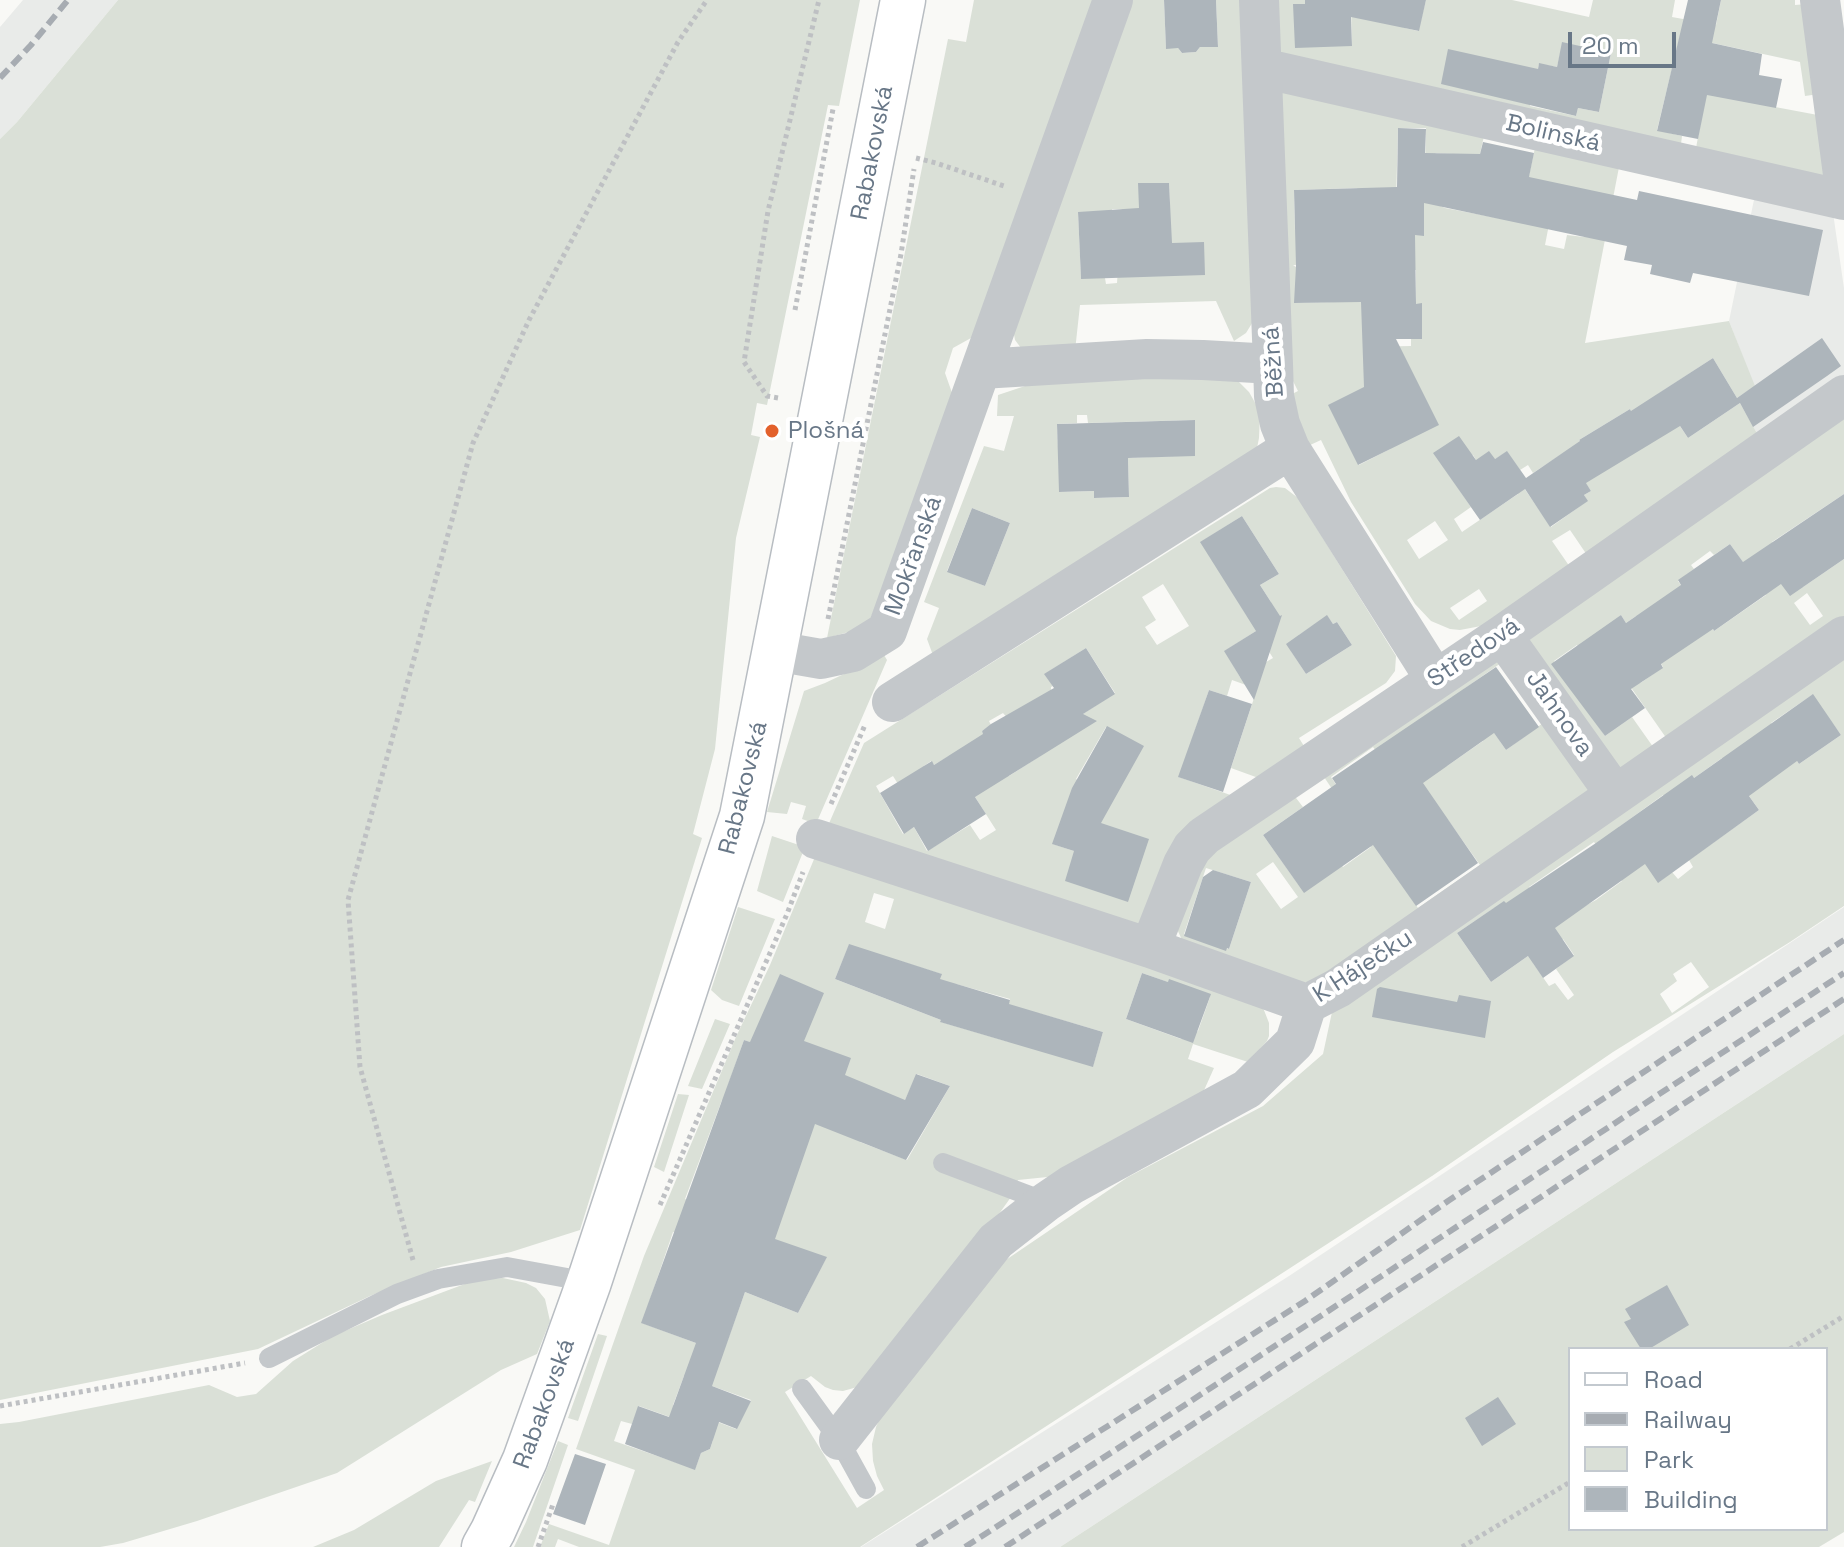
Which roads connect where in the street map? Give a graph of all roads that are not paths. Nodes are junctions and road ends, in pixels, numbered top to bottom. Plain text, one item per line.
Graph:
1 (903, 0) edge
2 (1113, 0) edge
3 (1259, 0) edge
4 (1820, 0) edge
5 (1262, 68) junction
6 (1844, 182) edge
7 (1844, 200) edge
8 (1273, 364) junction
9 (981, 369) junction
10 (1844, 395) edge
11 (1290, 449) junction
12 (1502, 635) junction
13 (1844, 636) edge
14 (775, 651) junction
15 (1435, 679) junction
16 (879, 712) road end
17 (1615, 794) junction
18 (816, 839) road end
19 (1150, 948) junction
20 (1307, 1004) junction
21 (943, 1163) dead end
22 (1046, 1202) junction
23 (589, 1282) junction
24 (269, 1358) road end
25 (802, 1389) dead end
26 (839, 1440) junction
27 (866, 1489) dead end
28 (484, 1547) edge

1 - 14 main road, Rabakovská
2 - 9 street, Mokřanská
3 - 5 street, Běžná
4 - 6 street
5 - 7 street, Bolinská
5 - 8 street, Běžná
8 - 9 street
8 - 11 street, Běžná
9 - 14 street, Mokřanská
10 - 12 street, Středová
11 - 15 street, Běžná
11 - 16 street
12 - 15 street, Středová
12 - 17 street, Jahnova
13 - 17 street, K Háječku
14 - 23 main road, Rabakovská
15 - 19 street, Středová
17 - 20 street, K Háječku
18 - 19 street, K Háječku
19 - 20 street, K Háječku
20 - 22 street
21 - 22 lane
22 - 26 street
23 - 24 lane
23 - 28 main road, Rabakovská
25 - 26 lane
26 - 27 lane

